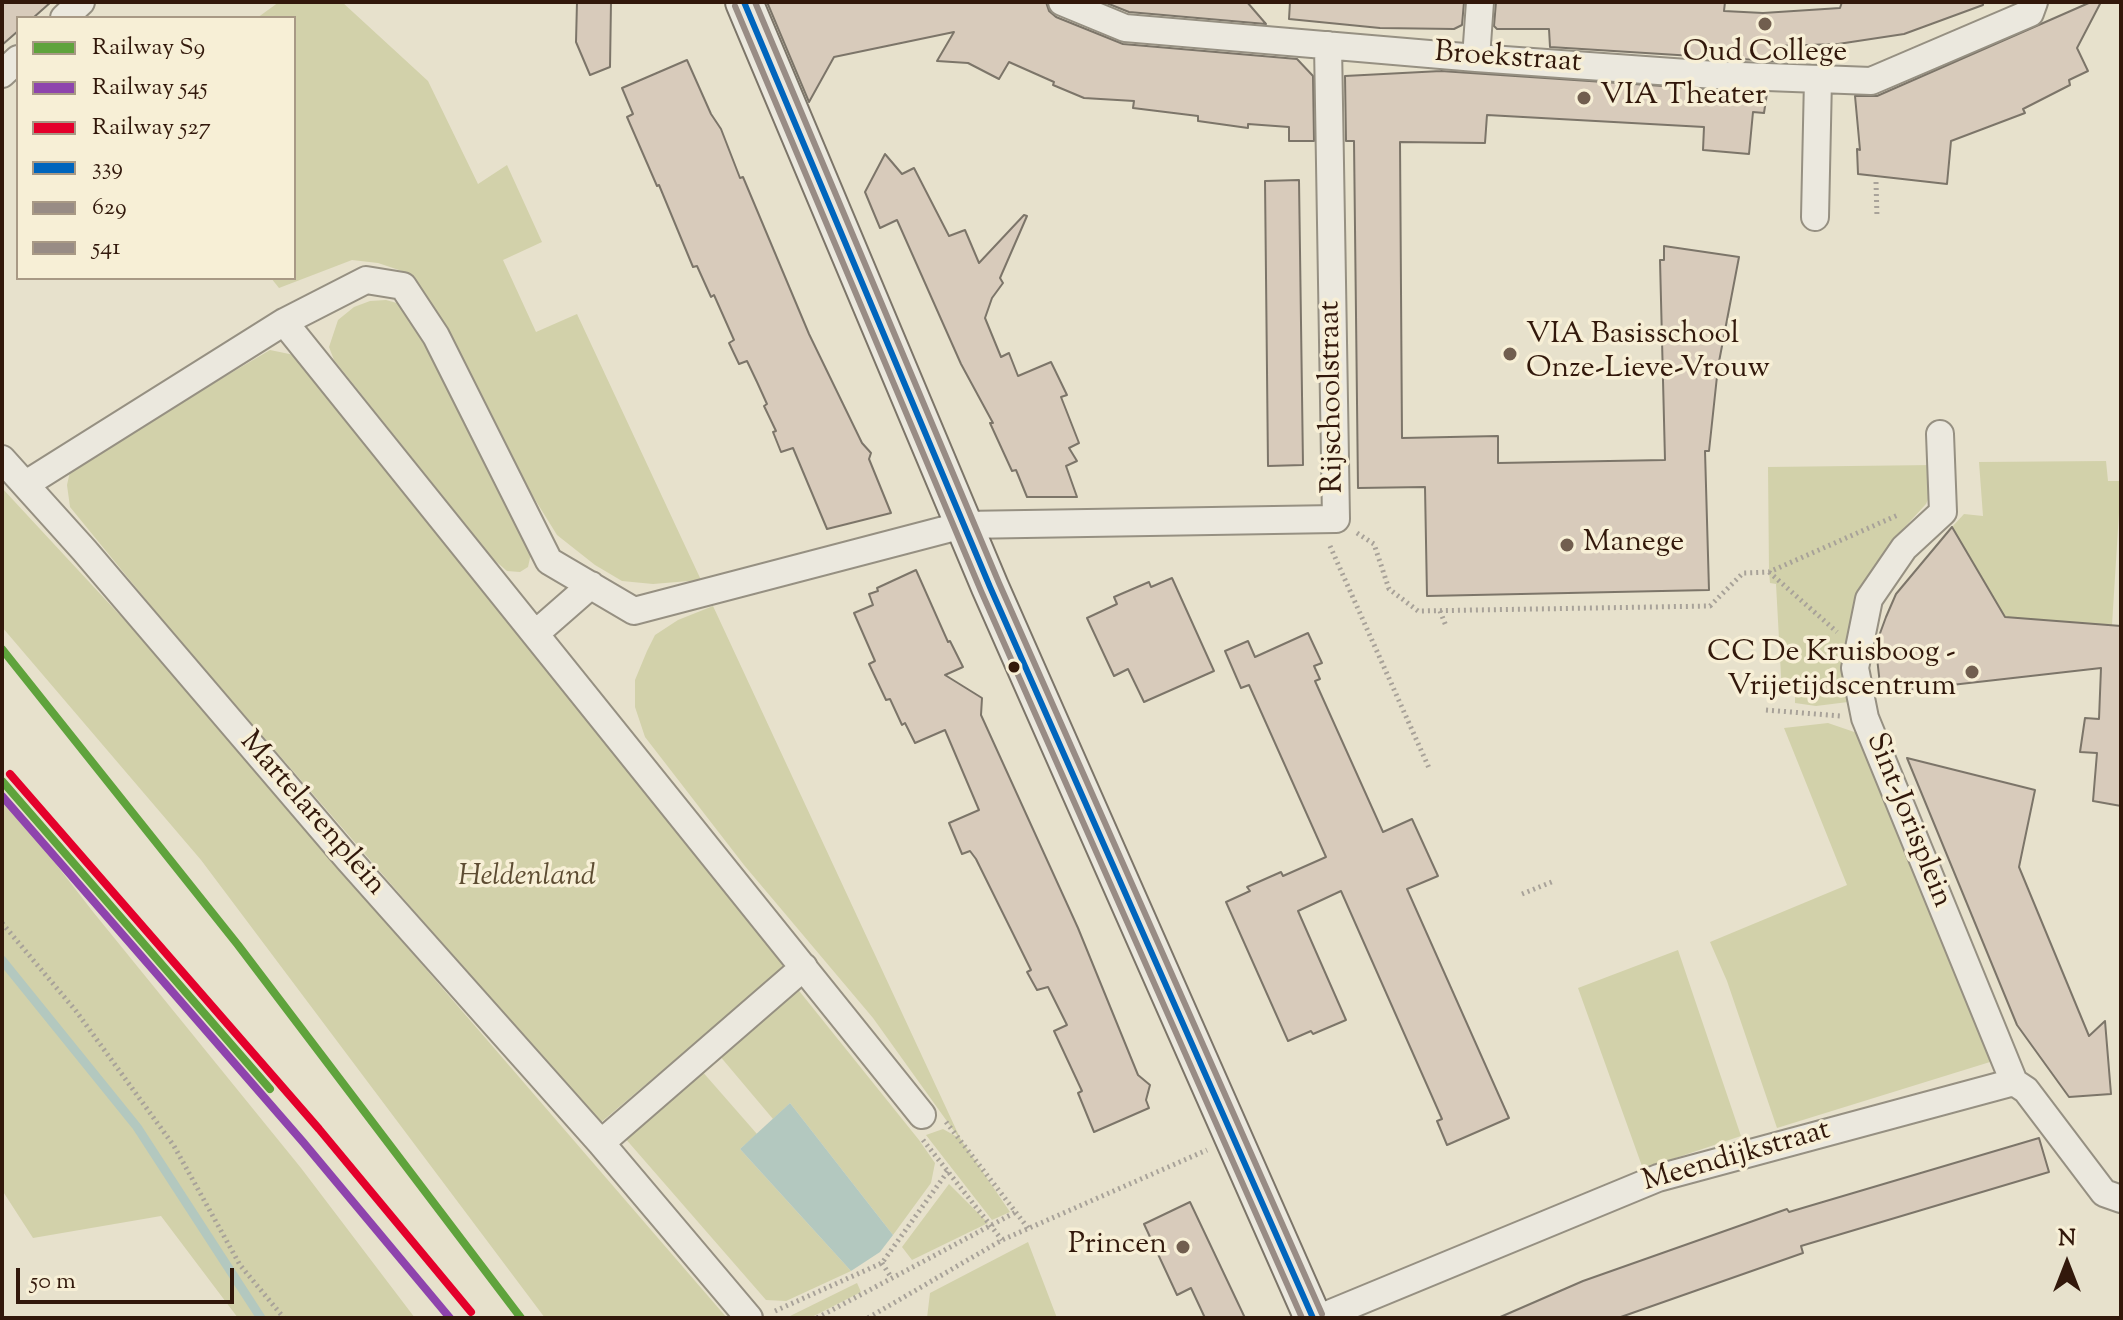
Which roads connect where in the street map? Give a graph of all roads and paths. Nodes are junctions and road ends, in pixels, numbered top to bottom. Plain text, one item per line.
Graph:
1 (81, 2) edge
2 (744, 2) edge
3 (1062, 2) edge
4 (1480, 2) edge
5 (2034, 2) edge
6 (66, 16) edge
7 (1328, 45) junction
8 (1476, 58) junction
9 (1818, 79) junction
10 (1876, 182) dead end
11 (1815, 217) dead end
12 (1877, 217) dead end
13 (284, 322) junction
14 (1940, 434) dead end
15 (2, 459) edge
16 (26, 484) junction
17 (1942, 496) junction
18 (1327, 519) junction
19 (963, 525) junction
20 (1769, 572) junction
21 (591, 585) junction
22 (1440, 611) junction
23 (1446, 626) dead end
24 (535, 634) junction
25 (1859, 652) junction
26 (1766, 710) dead end
27 (1865, 718) junction
28 (1429, 768) dead end
29 (1554, 881) dead end
30 (1522, 894) dead end
31 (2, 923) edge
32 (804, 967) junction
33 (2014, 1082) junction
34 (922, 1115) junction
35 (1234, 1138) junction
36 (601, 1143) junction
37 (948, 1171) junction
38 (2121, 1199) edge
39 (1016, 1212) junction
40 (990, 1225) junction
41 (1028, 1228) junction
42 (1002, 1240) junction
43 (882, 1263) junction
44 (891, 1277) junction
45 (761, 1315) edge
46 (284, 1318) edge
47 (817, 1318) edge
48 (868, 1318) edge
49 (1316, 1318) edge

1 - 6 street
2 - 19 street
3 - 7 street, Broekstraat
4 - 8 street
5 - 9 street, Broekstraat
7 - 8 street, Broekstraat
7 - 18 street, Rijschoolstraat
8 - 9 street, Broekstraat
9 - 11 street
10 - 12 path
13 - 16 street
13 - 21 street
13 - 24 street
14 - 17 street, Sint-Jorisplein
15 - 16 street, Martelarenplein
16 - 36 street, Martelarenplein
17 - 20 path
17 - 25 street, Sint-Jorisplein
18 - 19 street, Rijschoolstraat
18 - 22 path
18 - 28 path
19 - 21 street
19 - 35 street
20 - 22 path
20 - 25 path
21 - 24 street
22 - 23 path
24 - 32 street
25 - 27 street, Sint-Jorisplein
26 - 27 path
27 - 33 street, Sint-Jorisplein
29 - 30 path
31 - 46 path
32 - 34 street
32 - 36 street
33 - 38 street
33 - 49 street, Meendijkstraat
34 - 37 path
34 - 39 path
35 - 41 path
35 - 49 street
36 - 45 street, Martelarenplein
37 - 40 path
37 - 43 path
39 - 40 path
39 - 41 path
40 - 42 path
40 - 44 path
41 - 42 path
42 - 48 path
43 - 44 path
43 - 45 path
44 - 47 path

